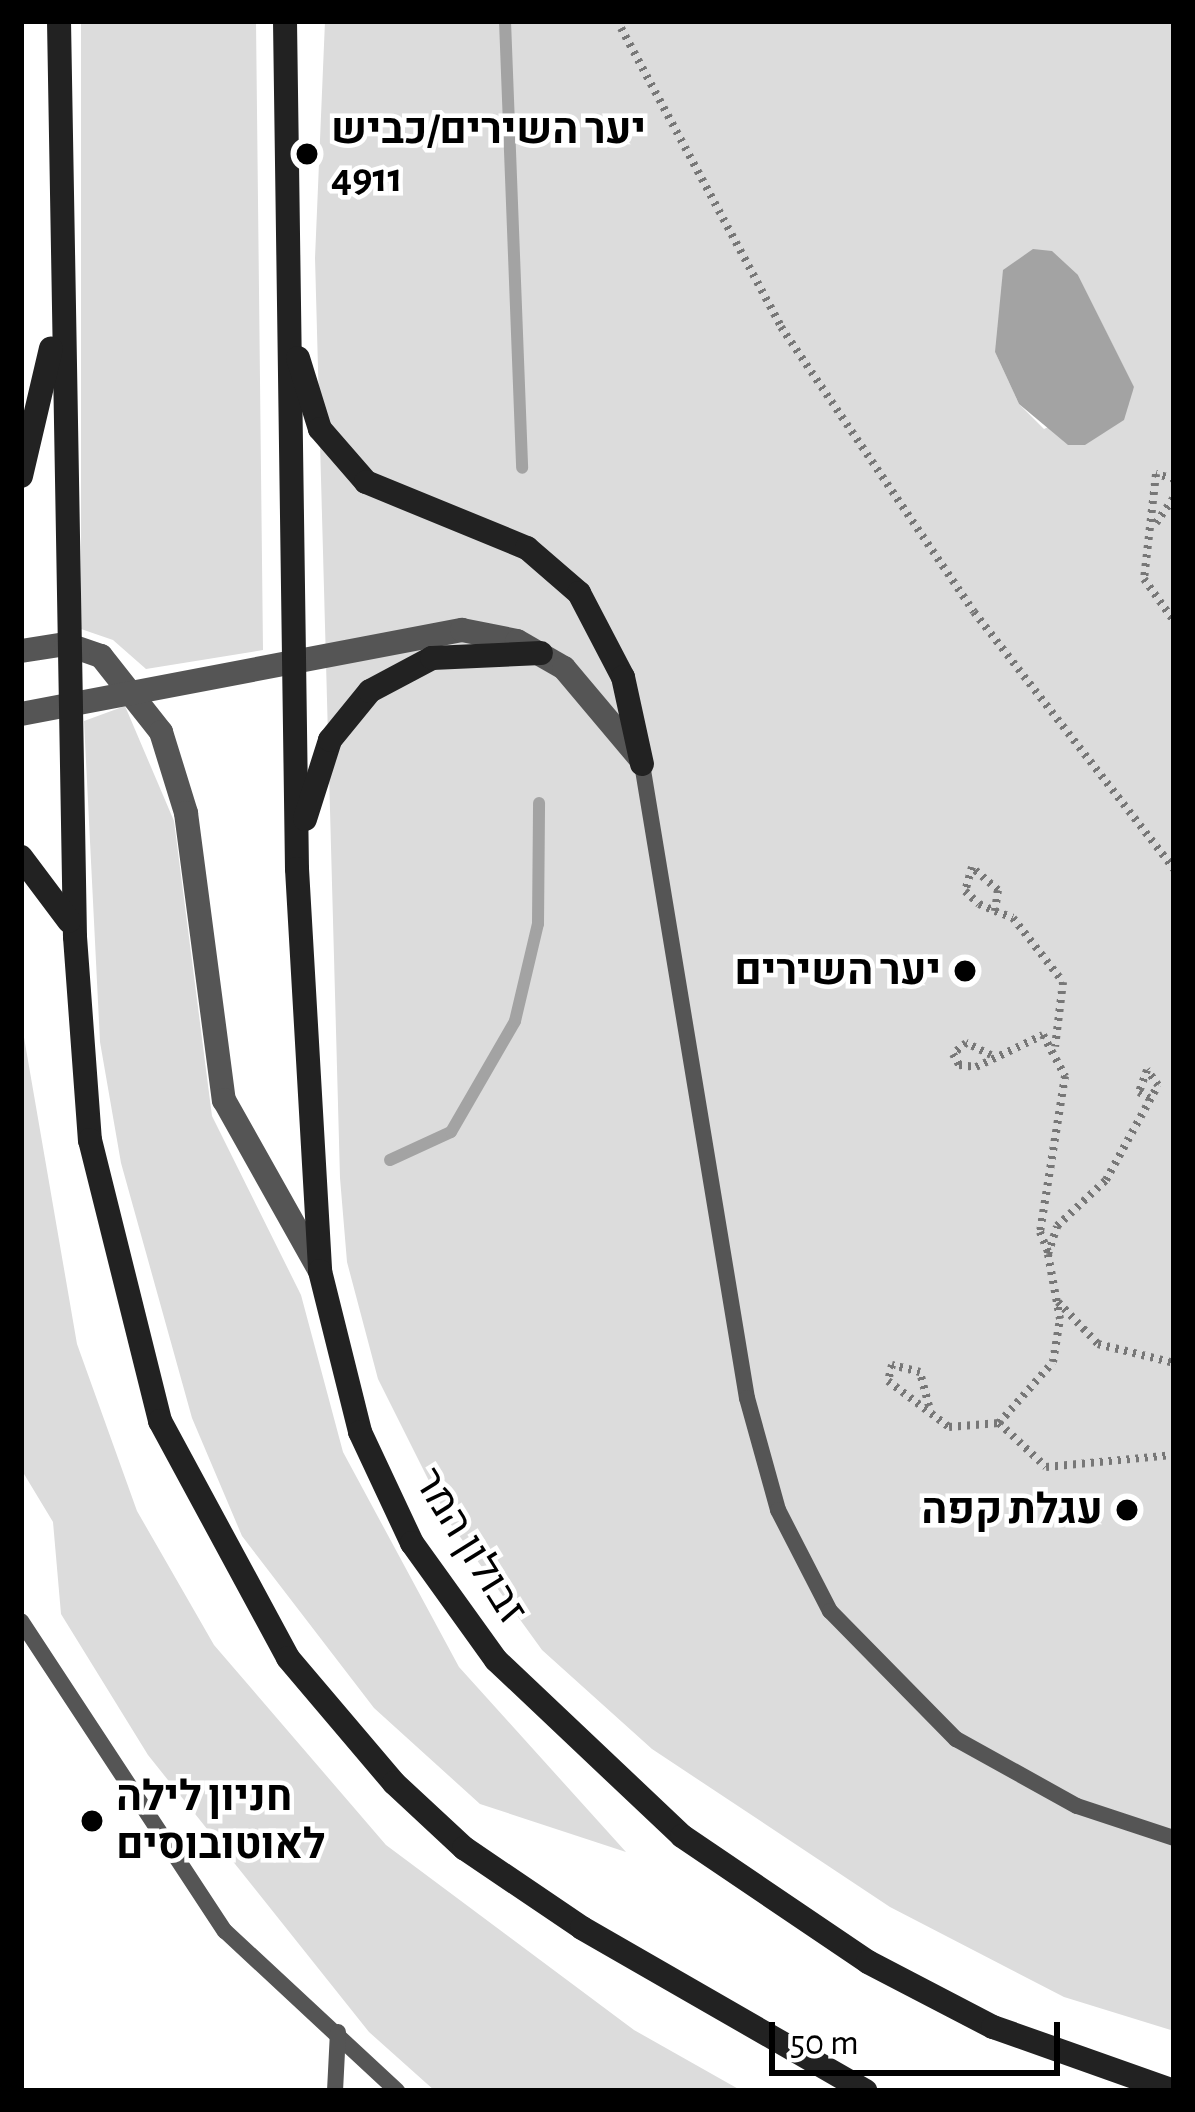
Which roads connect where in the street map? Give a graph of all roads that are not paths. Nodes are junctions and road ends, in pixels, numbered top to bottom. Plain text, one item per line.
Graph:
1 (59, 21) edge
2 (285, 21) edge
3 (62, 268) junction
4 (286, 301) junction
5 (21, 476) edge
6 (66, 644) junction
7 (21, 651) edge
8 (542, 653) junction
9 (290, 668) junction
10 (134, 689) junction
11 (69, 702) junction
12 (21, 714) edge
13 (642, 764) junction
14 (21, 856) edge
15 (297, 869) junction
16 (75, 937) junction
17 (320, 1271) junction
18 (21, 1621) edge
19 (1174, 1838) edge
20 (338, 2032) junction
21 (335, 2091) edge
22 (397, 2091) edge
23 (866, 2091) edge
24 (1174, 2091) edge

1 - 3 main road
2 - 4 main road
3 - 5 main road
3 - 6 main road
4 - 9 main road, זבולון המר
4 - 13 main road
6 - 7 street
6 - 10 street
6 - 11 main road
8 - 9 street
8 - 13 street
8 - 15 main road
9 - 10 street
9 - 15 main road, זבולון המר
10 - 11 street
10 - 17 street
11 - 12 street
11 - 16 main road
13 - 19 lane
14 - 16 main road
15 - 17 main road, זבולון המר
16 - 23 main road
17 - 24 main road, זבולון המר
18 - 20 lane
20 - 21 lane
20 - 22 lane

